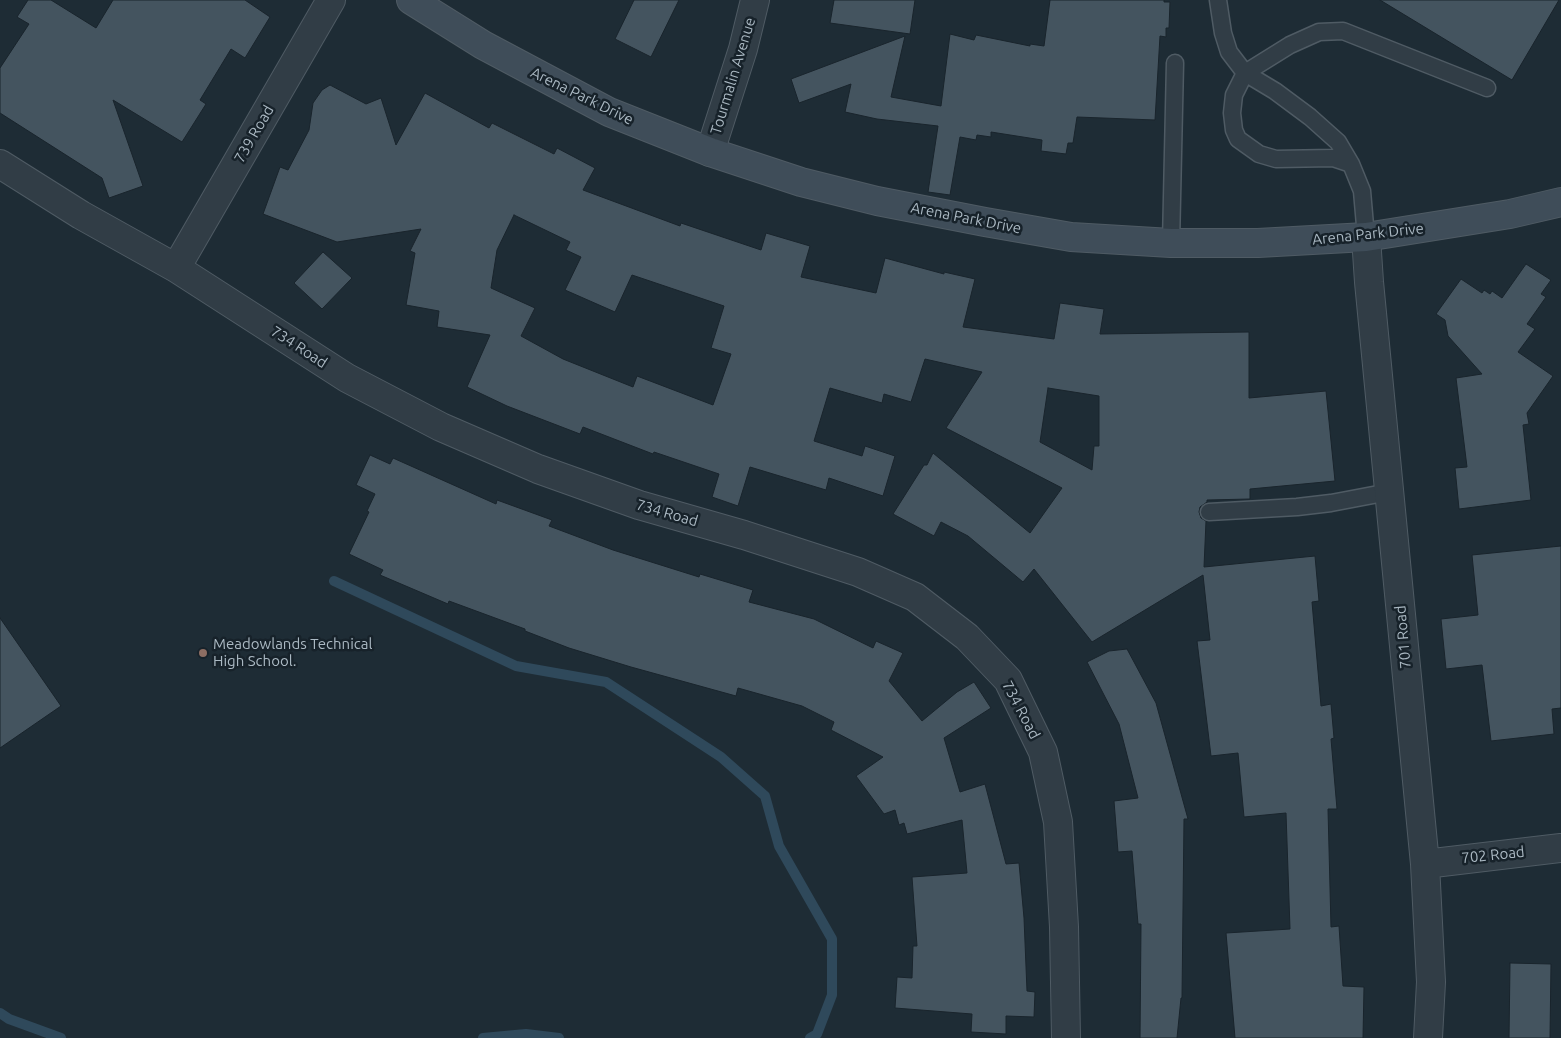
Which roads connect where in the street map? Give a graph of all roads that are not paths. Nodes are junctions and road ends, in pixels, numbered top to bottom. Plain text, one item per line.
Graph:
1 (332, 0) edge
2 (411, 0) edge
3 (755, 0) edge
4 (1218, 0) edge
5 (1175, 62) dead end
6 (1245, 72) junction
7 (1487, 88) dead end
8 (710, 152) junction
9 (0, 164) edge
10 (1351, 164) junction
11 (1561, 202) edge
12 (1366, 237) junction
13 (1172, 243) junction
14 (176, 268) junction
15 (1389, 492) junction
16 (1209, 512) dead end
17 (1561, 848) edge
18 (1425, 864) junction
19 (1066, 1038) edge
20 (1428, 1038) edge

1 - 14 street, 739 Road
2 - 8 street, Arena Park Drive
3 - 8 street, Tourmalin Avenue
4 - 6 lane
5 - 13 lane
6 - 7 lane
6 - 10 lane
6 - 10 lane
8 - 13 street, Arena Park Drive
9 - 14 street, 734 Road
10 - 12 lane
11 - 12 street, Arena Park Drive
12 - 13 street, Arena Park Drive
12 - 15 street, 701 Road
14 - 19 street, 734 Road
15 - 16 lane
15 - 18 street, 701 Road
17 - 18 street, 702 Road
18 - 20 street, 701 Road

